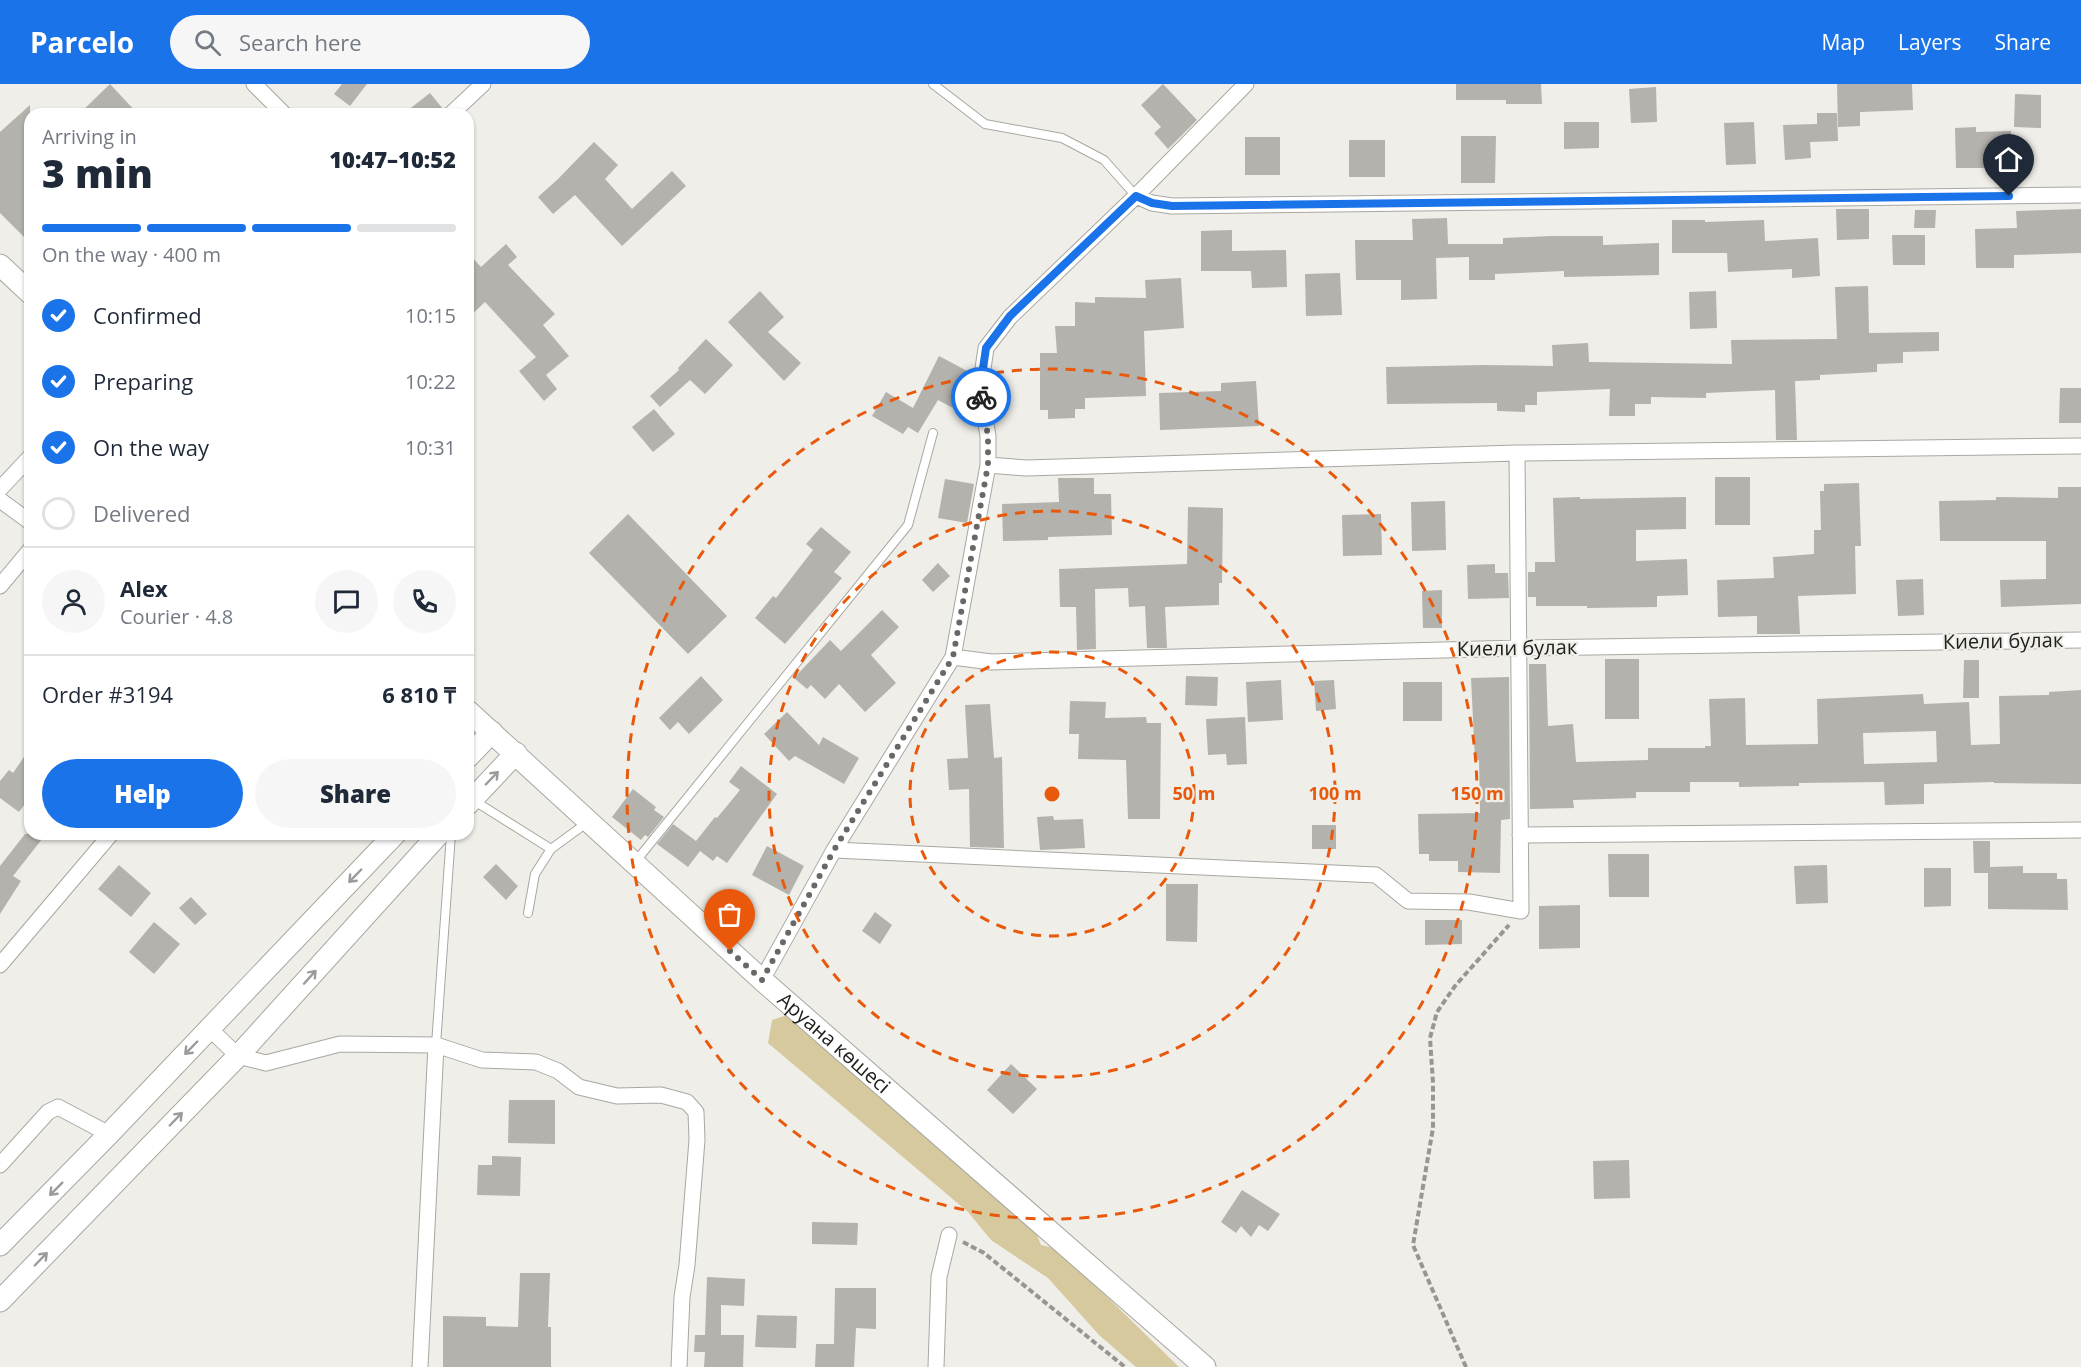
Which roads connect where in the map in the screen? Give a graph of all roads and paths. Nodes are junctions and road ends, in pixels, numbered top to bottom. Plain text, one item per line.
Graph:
1 (254, 84) edge
2 (483, 84) edge
3 (933, 84) edge
4 (1245, 84) edge
5 (278, 108) edge
6 (457, 108) edge
7 (2081, 195) edge
8 (1136, 196) junction
9 (0, 265) edge
10 (24, 287) edge
11 (933, 433) dead end
12 (2081, 446) edge
13 (1517, 453) junction
14 (24, 463) edge
15 (988, 465) junction
16 (0, 489) edge
17 (0, 500) edge
18 (24, 518) edge
19 (24, 557) edge
20 (0, 586) edge
21 (2081, 640) edge
22 (1520, 648) junction
23 (953, 657) junction
24 (474, 716) edge
25 (492, 732) junction
26 (474, 751) edge
27 (516, 753) junction
28 (474, 798) edge
29 (474, 804) edge
30 (589, 821) junction
31 (2081, 830) edge
32 (1520, 835) junction
33 (106, 840) edge
34 (389, 840) edge
35 (434, 840) edge
36 (451, 840) edge
37 (551, 849) junction
38 (834, 850) junction
39 (635, 862) junction
40 (1521, 911) junction
41 (528, 913) dead end
42 (0, 965) edge
43 (762, 980) junction
44 (210, 1029) junction
45 (436, 1045) junction
46 (238, 1056) junction
47 (109, 1134) junction
48 (0, 1165) edge
49 (949, 1235) joint
50 (0, 1245) edge
51 (0, 1301) edge
52 (420, 1367) edge
53 (679, 1367) edge
54 (936, 1367) edge
55 (1125, 1367) edge
56 (1205, 1367) edge
57 (1466, 1367) edge

1 - 5 street
2 - 6 street
3 - 8 lane
4 - 8 street
7 - 8 street
8 - 15 street
9 - 10 street
11 - 39 lane
12 - 13 street
13 - 15 street
13 - 22 street
14 - 16 street
15 - 23 street
17 - 18 street
19 - 20 street
21 - 22 street, Киели булак
22 - 23 street, Киели булак
22 - 32 street
23 - 38 street
24 - 25 street, Аруана көшесі
25 - 26 street
25 - 27 street, Аруана көшесі
28 -> 27 street
27 - 30 street, Аруана көшесі
29 - 37 lane
30 - 37 lane
30 - 39 street, Аруана көшесі
31 - 32 street
32 - 40 street
33 - 42 street
34 -> 44 street
46 -> 35 street
36 - 45 lane
37 - 41 lane
38 - 40 street
38 - 43 street
39 - 43 street, Аруана көшесі
40 - 57 path
43 - 56 street, Аруана көшесі
44 - 46 street
44 -> 47 street
45 - 46 street
45 - 52 street
45 - 53 street
51 -> 46 street
47 - 48 street
47 -> 50 street
49 - 54 street
49 - 55 path

